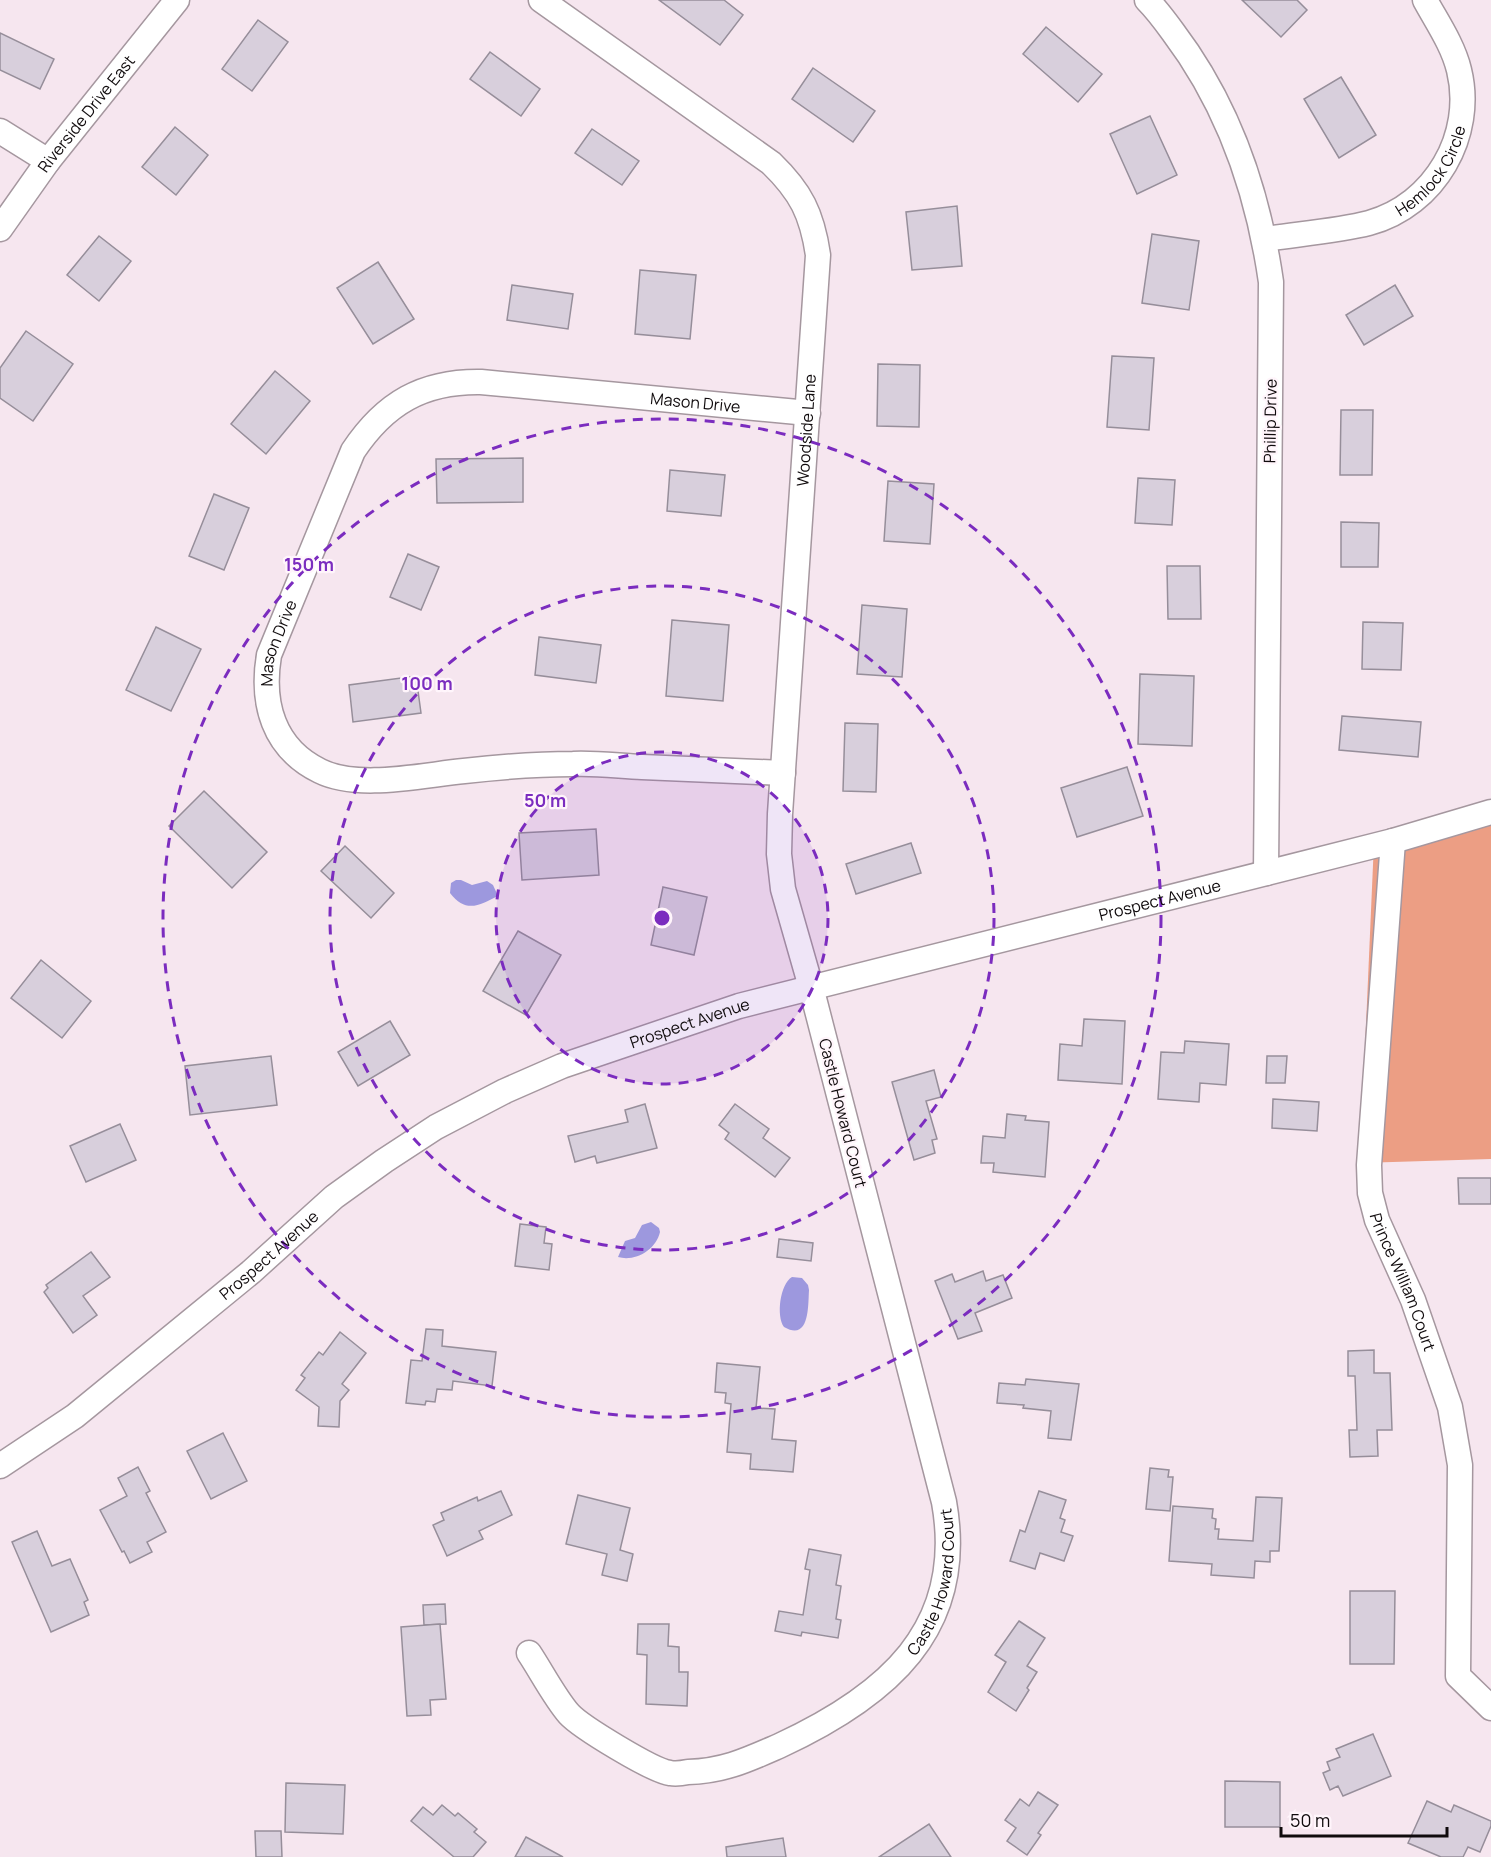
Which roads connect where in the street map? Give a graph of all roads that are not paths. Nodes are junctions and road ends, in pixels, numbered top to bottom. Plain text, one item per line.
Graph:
1 (177, 0) edge
2 (541, 0) edge
3 (1147, 0) edge
4 (1425, 0) edge
5 (0, 131) edge
6 (48, 161) junction
7 (0, 229) edge
8 (1265, 239) junction
9 (808, 413) junction
10 (783, 772) junction
11 (1491, 812) edge
12 (1393, 841) junction
13 (1266, 873) junction
14 (811, 987) junction
15 (0, 1466) edge
16 (529, 1653) dead end
17 (1491, 1708) edge

1 - 6 street, Riverside Drive East
2 - 9 street, Woodside Lane
3 - 8 street, Phillip Drive
4 - 8 street, Hemlock Circle
5 - 6 street
6 - 7 street, Riverside Drive East
8 - 13 street, Phillip Drive
9 - 10 street, Woodside Lane
9 - 10 street, Mason Drive
10 - 14 street, Woodside Lane
11 - 12 street, Prospect Avenue
12 - 13 street, Prospect Avenue
12 - 17 street, Prince William Court
13 - 14 street, Prospect Avenue
14 - 15 street, Prospect Avenue
14 - 16 street, Castle Howard Court

